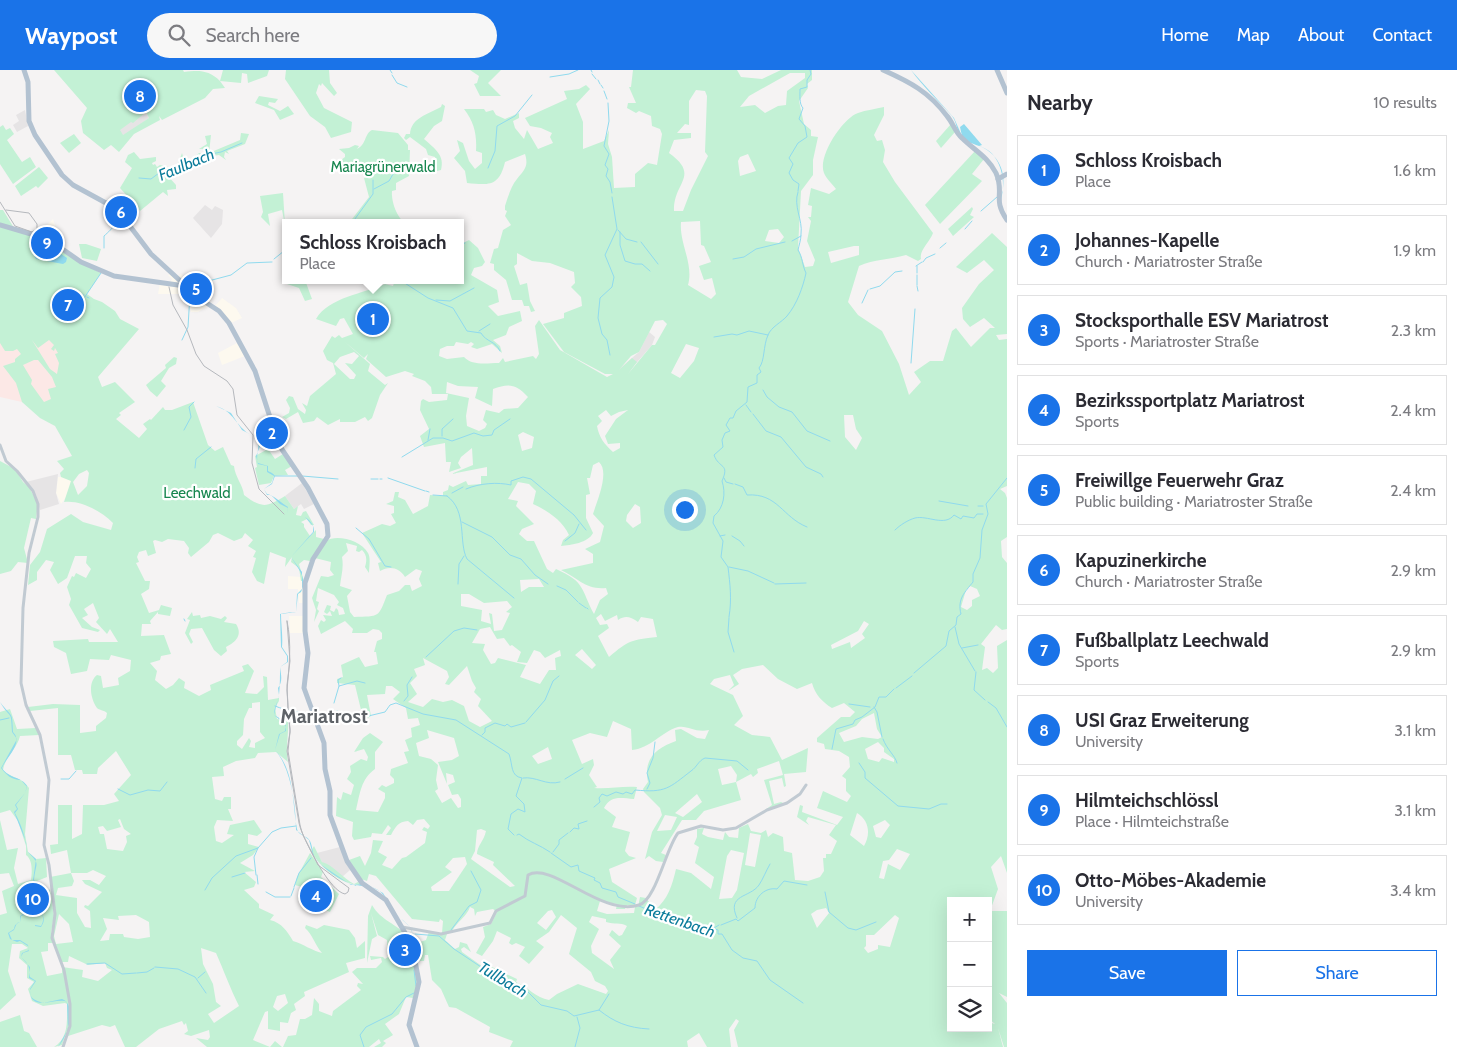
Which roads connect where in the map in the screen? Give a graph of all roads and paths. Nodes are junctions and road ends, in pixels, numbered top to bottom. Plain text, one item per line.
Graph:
1 (24, 70) edge
2 (883, 70) edge
3 (997, 70) edge
4 (1007, 94) edge
5 (1003, 177) edge
6 (1007, 220) edge
7 (0, 225) edge
8 (185, 286) junction
9 (0, 445) edge
10 (806, 785) dead end
11 (402, 927) junction
12 (63, 1047) edge
13 (417, 1047) edge

1 - 8 main road
2 - 5 main road
3 - 4 main road
5 - 6 main road
7 - 8 main road
8 - 11 main road
9 - 12 street
10 - 11 street
11 - 13 main road

